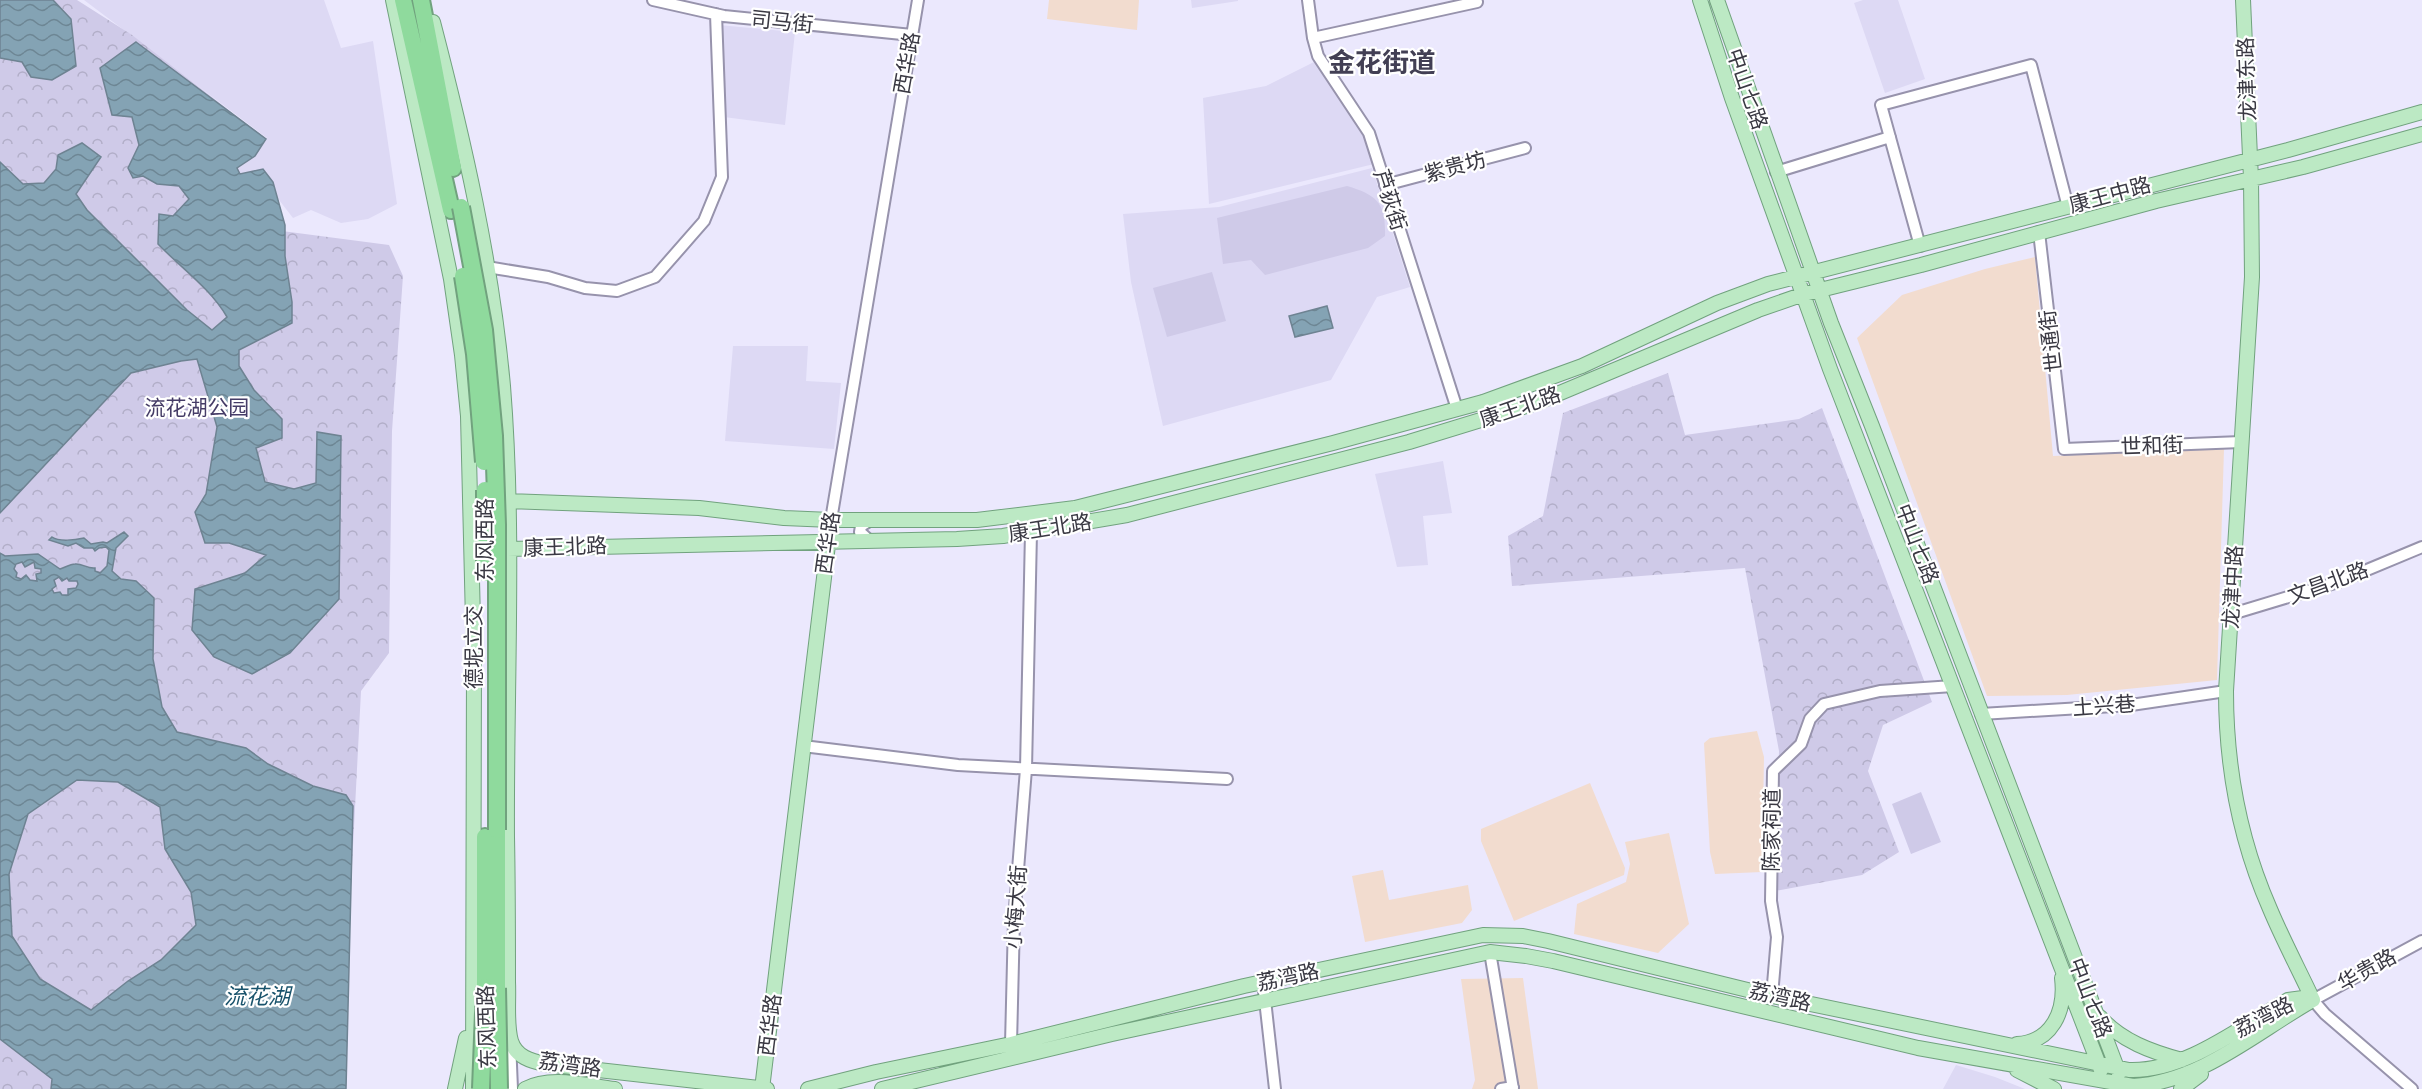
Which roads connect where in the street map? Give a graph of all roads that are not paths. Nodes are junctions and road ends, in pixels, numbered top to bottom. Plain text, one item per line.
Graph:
1 (393, 0) edge
2 (404, 0) edge
3 (421, 0) edge
4 (428, 0) edge
5 (654, 0) edge
6 (918, 0) edge
7 (1308, 0) edge
8 (1700, 0) edge
9 (1717, 0) edge
10 (2244, 0) edge
11 (1477, 2) dead end
12 (716, 14) junction
13 (912, 35) junction
14 (1313, 38) junction
15 (2422, 112) edge
16 (2422, 134) edge
17 (1890, 137) junction
18 (1526, 148) dead end
19 (2250, 159) junction
20 (1776, 172) junction
21 (2251, 178) junction
22 (1385, 185) junction
23 (2068, 207) junction
24 (456, 208) junction
25 (2039, 232) junction
26 (1920, 246) junction
27 (487, 267) junction
28 (1813, 273) junction
29 (1797, 276) junction
30 (1819, 289) junction
31 (1804, 294) junction
32 (1846, 363) junction
33 (1830, 369) junction
34 (1457, 409) junction
35 (505, 414) junction
36 (468, 416) junction
37 (2241, 442) junction
38 (2064, 449) joint
39 (508, 501) junction
40 (831, 520) junction
41 (871, 520) junction
42 (472, 525) junction
43 (1031, 532) junction
44 (870, 541) junction
45 (827, 542) junction
46 (2422, 547) edge
47 (508, 549) junction
48 (2232, 614) junction
49 (474, 662) junction
50 (507, 662) junction
51 (1953, 686) junction
52 (2226, 691) junction
53 (1982, 714) junction
54 (803, 746) junction
55 (1026, 769) junction
56 (1227, 779) dead end
57 (473, 809) junction
58 (507, 809) junction
59 (2422, 941) edge
60 (1490, 952) junction
61 (2059, 961) junction
62 (1263, 982) junction
63 (1772, 996) junction
64 (2313, 1000) junction
65 (1265, 1001) junction
66 (2095, 1011) junction
67 (472, 1012) junction
68 (509, 1020) junction
69 (1011, 1044) junction
70 (2004, 1045) junction
71 (2229, 1052) junction
72 (1981, 1058) junction
73 (2182, 1060) junction
74 (2099, 1065) junction
75 (2117, 1068) junction
76 (2106, 1086) edge
77 (474, 1087) edge
78 (2125, 1087) edge
79 (1513, 1088) edge
80 (454, 1089) edge
81 (500, 1089) edge
82 (512, 1089) edge
83 (525, 1089) edge
84 (615, 1089) edge
85 (764, 1089) edge
86 (808, 1089) edge
87 (882, 1089) edge
88 (1275, 1089) edge
89 (1500, 1089) edge
90 (2054, 1089) edge
91 (2181, 1089) edge
92 (2412, 1089) edge

1 - 36 main road, 东风西路
2 - 24 highway
3 - 24 highway
4 - 27 main road, 东风西路
5 - 12 street, 司马街
6 - 13 street, 西华路
7 - 14 street, 芦荻街
8 - 29 main road, 中山七路
9 - 20 main road, 中山七路
10 - 19 main road, 龙津东路
11 - 14 street
12 - 13 street, 司马街
12 - 27 street
13 - 40 street, 西华路
14 - 22 street, 芦荻街
15 - 19 main road, 康王中路
16 - 21 main road, 康王中路
17 - 20 street
17 - 23 street
17 - 26 street
18 - 22 street, 紫贵坊
19 - 21 main road, 龙津中路
19 - 23 main road, 康王中路
20 - 28 main road, 中山七路
21 - 25 main road, 康王中路
21 - 37 main road, 龙津中路
22 - 34 street, 芦荻街
23 - 26 main road, 康王中路
24 - 77 highway, 德坭立交, bridge
24 - 81 highway, 德坭立交, bridge
25 - 30 main road, 康王中路
25 - 38 street, 世通街
26 - 28 main road, 康王中路
27 - 35 main road, 东风西路
28 - 29 main road, 康王中路
28 - 30 main road, 中山七路
29 - 31 main road, 中山七路
29 - 34 main road, 康王北路
30 - 31 main road, 康王北路
30 - 32 main road, 中山七路
31 - 33 main road, 中山七路
31 - 43 main road, 康王北路
32 - 33 main road
32 - 53 main road, 中山七路
33 - 51 main road, 中山七路
34 - 41 main road, 康王北路
35 - 36 street
35 - 39 main road, 东风西路
36 - 42 main road, 东风西路
37 - 38 street, 世和街
37 - 48 main road, 龙津中路
39 - 40 main road, 康王北路
39 - 42 main road
39 - 47 main road, 东风西路
40 - 41 main road, 康王北路
40 - 45 main road, 西华路
41 - 44 street
42 - 47 main road, 康王北路
42 - 49 main road, 东风西路
43 - 44 main road, 康王北路
43 - 55 street, 小梅大街
44 - 45 main road, 康王北路
45 - 47 main road, 康王北路
45 - 54 main road, 西华路
46 - 48 street, 文昌北路
47 - 50 main road, 东风西路
48 - 52 main road, 龙津中路
49 - 50 street
49 - 57 main road, 东风西路
50 - 58 main road, 东风西路
51 - 61 main road, 中山七路
51 - 63 street, 陈家祠道
52 - 53 street, 土兴巷
52 - 64 main road, 龙津中路
53 - 66 main road, 中山七路
54 - 55 street
54 - 85 main road, 西华路
55 - 56 street
55 - 69 street, 小梅大街
57 - 58 street
57 - 67 main road, 东风西路
58 - 68 main road, 东风西路
59 - 64 street, 华贵路
60 - 65 main road, 荔湾路
60 - 72 main road, 荔湾路
60 - 79 street
61 - 70 main road
61 - 74 main road, 中山七路
62 - 63 main road, 荔湾路
62 - 65 street
62 - 69 main road, 荔湾路
63 - 70 main road, 荔湾路
64 - 71 main road, 荔湾路
64 - 73 main road, 荔湾路
64 - 92 street
65 - 87 main road, 荔湾路
65 - 88 street
66 - 73 main road
66 - 75 main road, 中山七路
67 - 77 main road, 东风西路
67 - 80 main road
68 - 81 main road
68 - 82 street, 东风西路
68 - 85 main road, 荔湾路
69 - 86 main road, 荔湾路
70 - 74 main road, 荔湾路
71 - 78 main road, 荔湾路
71 - 91 main road
72 - 76 main road, 荔湾路
72 - 90 main road
73 - 75 main road, 荔湾路
74 - 75 main road, 荔湾路
74 - 76 main road, 中山七路
75 - 78 main road, 中山七路
76 - 78 main road, 荔湾路
79 - 89 street
83 - 84 main road, 荔湾路

